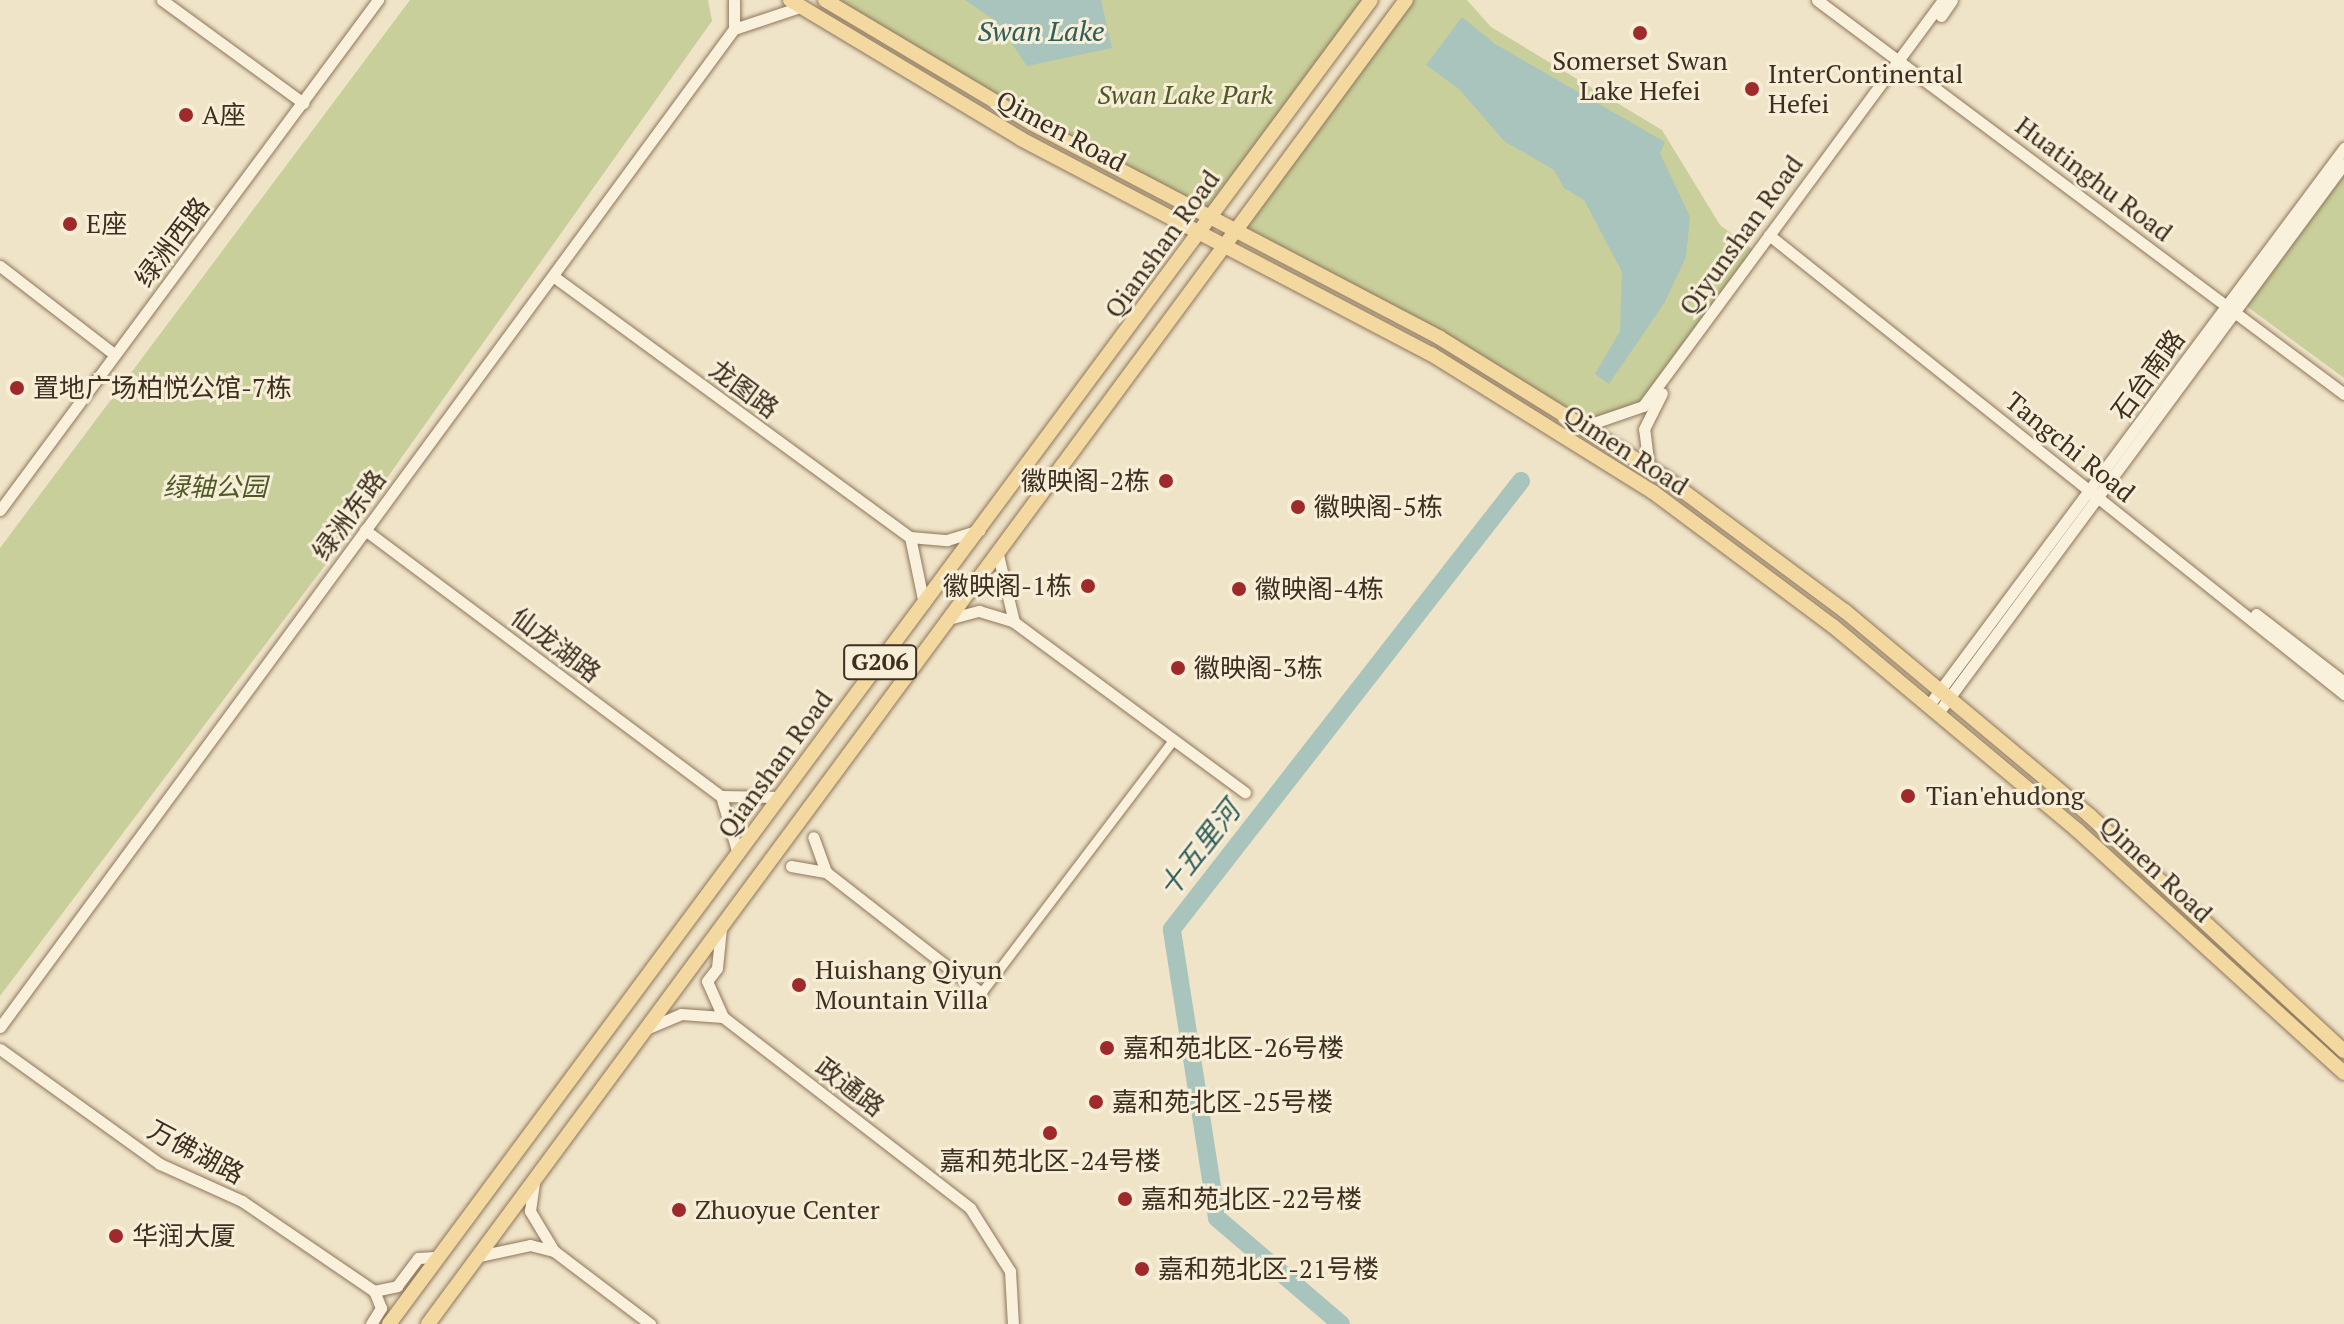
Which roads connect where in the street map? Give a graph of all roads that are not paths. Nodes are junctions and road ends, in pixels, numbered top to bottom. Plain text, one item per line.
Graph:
1 (162, 0) edge
2 (378, 0) edge
3 (734, 0) edge
4 (825, 0) edge
5 (1371, 0) edge
6 (1406, 0) edge
7 (1817, 0) edge
8 (1943, 0) edge
9 (1952, 0) edge
10 (795, 3) edge
11 (734, 29) junction
12 (1901, 62) junction
13 (303, 103) junction
14 (2344, 148) edge
15 (2344, 164) edge
16 (1213, 214) junction
17 (1239, 226) junction
18 (1201, 232) junction
19 (1774, 235) junction
20 (1225, 245) junction
21 (0, 266) edge
22 (553, 276) junction
23 (2230, 308) junction
24 (115, 355) junction
25 (2344, 394) edge
26 (1582, 427) junction
27 (1649, 468) junction
28 (2095, 491) junction
29 (0, 510) edge
30 (980, 529) junction
31 (365, 530) junction
32 (910, 537) junction
33 (998, 555) junction
34 (924, 604) junction
35 (952, 618) junction
36 (1014, 622) junction
37 (2344, 682) edge
38 (1945, 694) junction
39 (2344, 694) edge
40 (1934, 709) junction
41 (1172, 741) junction
42 (1245, 792) dead end
43 (721, 796) junction
44 (779, 797) junction
45 (813, 837) dead end
46 (738, 854) junction
47 (791, 866) dead end
48 (826, 872) junction
49 (722, 926) junction
50 (981, 993) joint
51 (723, 1017) junction
52 (0, 1027) edge
53 (645, 1029) junction
54 (0, 1049) edge
55 (2344, 1051) edge
56 (2344, 1073) edge
57 (534, 1181) junction
58 (554, 1251) junction
59 (479, 1256) junction
60 (435, 1257) junction
61 (374, 1291) junction
62 (440, 1308) junction
63 (371, 1324) edge
64 (389, 1324) edge
65 (428, 1324) edge
66 (435, 1324) edge
67 (650, 1324) edge
68 (1013, 1324) edge

1 - 13 street
2 - 13 street, 绿洲西路
3 - 11 street
4 - 16 main road, Qimen Road
5 - 16 main road, Qianshan Road / G206
6 - 17 main road, Qianshan Road / G206
7 - 12 street, Huatinghu Road
8 - 12 street, Qiyunshan Road
9 - 12 street
10 - 11 street
10 - 18 main road, Qimen Road
11 - 22 street, 绿洲东路
12 - 19 street, Qiyunshan Road
12 - 23 street, Huatinghu Road
13 - 24 street, 绿洲西路
14 - 23 street, 石台南路
15 - 23 street, 石台南路
16 - 17 main road, Qimen Road
16 - 18 main road, Qianshan Road / G206
17 - 20 main road, Qianshan Road / G206
17 - 26 main road, Qimen Road
18 - 20 main road, Qimen Road
18 - 30 main road, Qianshan Road / G206
19 - 26 street, Qiyunshan Road
19 - 27 street
19 - 28 street, Tangchi Road
20 - 33 main road, Qianshan Road / G206
20 - 40 main road, Qimen Road
21 - 24 street
22 - 31 street, 绿洲东路
22 - 32 street, 龙图路
23 - 25 street, Huatinghu Road
23 - 28 street, 石台南路
24 - 29 street, 绿洲西路
26 - 27 main road, Qimen Road
27 - 38 main road, Qimen Road
28 - 37 street, Tangchi Road
28 - 38 street, 石台南路
28 - 39 street, Tangchi Road
30 - 32 street
30 - 34 main road, Qianshan Road / G206
31 - 43 street, 仙龙湖路
31 - 52 street, 绿洲东路
32 - 34 street
33 - 35 main road, Qianshan Road / G206
33 - 36 street
34 - 44 main road, Qianshan Road / G206
35 - 36 street
35 - 49 main road, Qianshan Road / G206
36 - 41 street
38 - 40 street, 石台南路
38 - 55 main road, Qimen Road
40 - 56 main road, Qimen Road
41 - 42 street
41 - 50 street
43 - 44 street
43 - 46 street
44 - 46 main road, Qianshan Road / G206
45 - 48 street
46 - 60 main road, Qianshan Road / G206
47 - 48 street
48 - 50 street
49 - 51 street
49 - 53 main road, Qianshan Road / G206
51 - 53 street
51 - 68 street, 政通路
53 - 57 main road, Qianshan Road / G206
54 - 61 street, 万佛湖路
57 - 58 street
57 - 59 main road, Qianshan Road / G206
58 - 59 street
58 - 67 street
59 - 62 main road, Qianshan Road / G206
60 - 61 street
60 - 64 main road, Qianshan Road / G206
61 - 63 street
62 - 65 main road, Qianshan Road / G206
62 - 66 street

